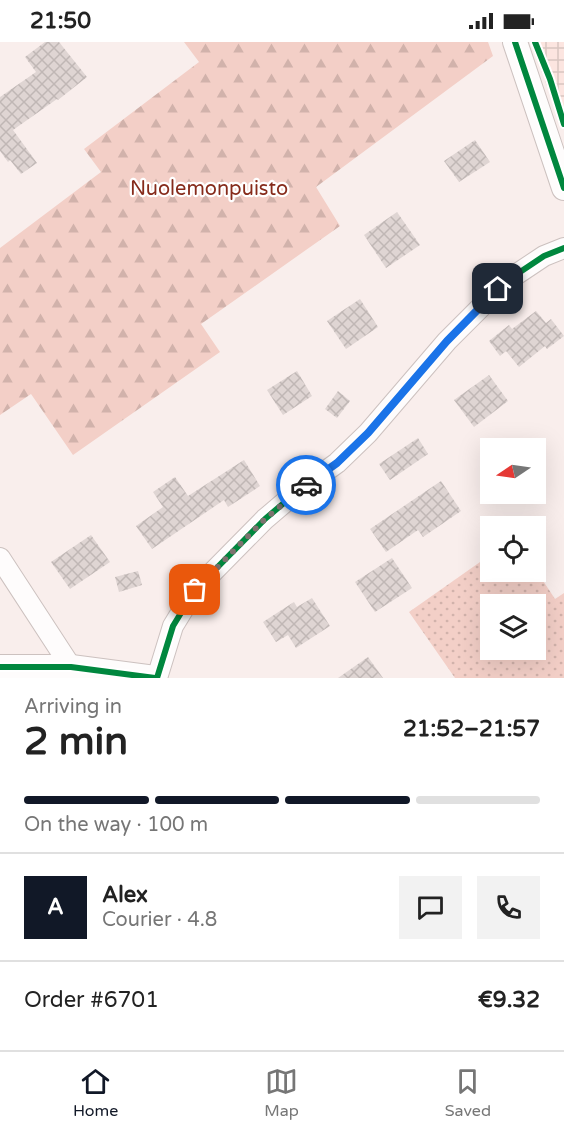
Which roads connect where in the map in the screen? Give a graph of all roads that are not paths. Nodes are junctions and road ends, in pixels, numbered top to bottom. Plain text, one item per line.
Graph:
1 (515, 42) edge
2 (564, 188) edge
3 (564, 248) edge
4 (0, 558) edge
5 (0, 667) edge
6 (71, 667) junction
7 (156, 678) edge

1 - 2 street
3 - 7 street
4 - 6 street
5 - 6 street
6 - 7 street

